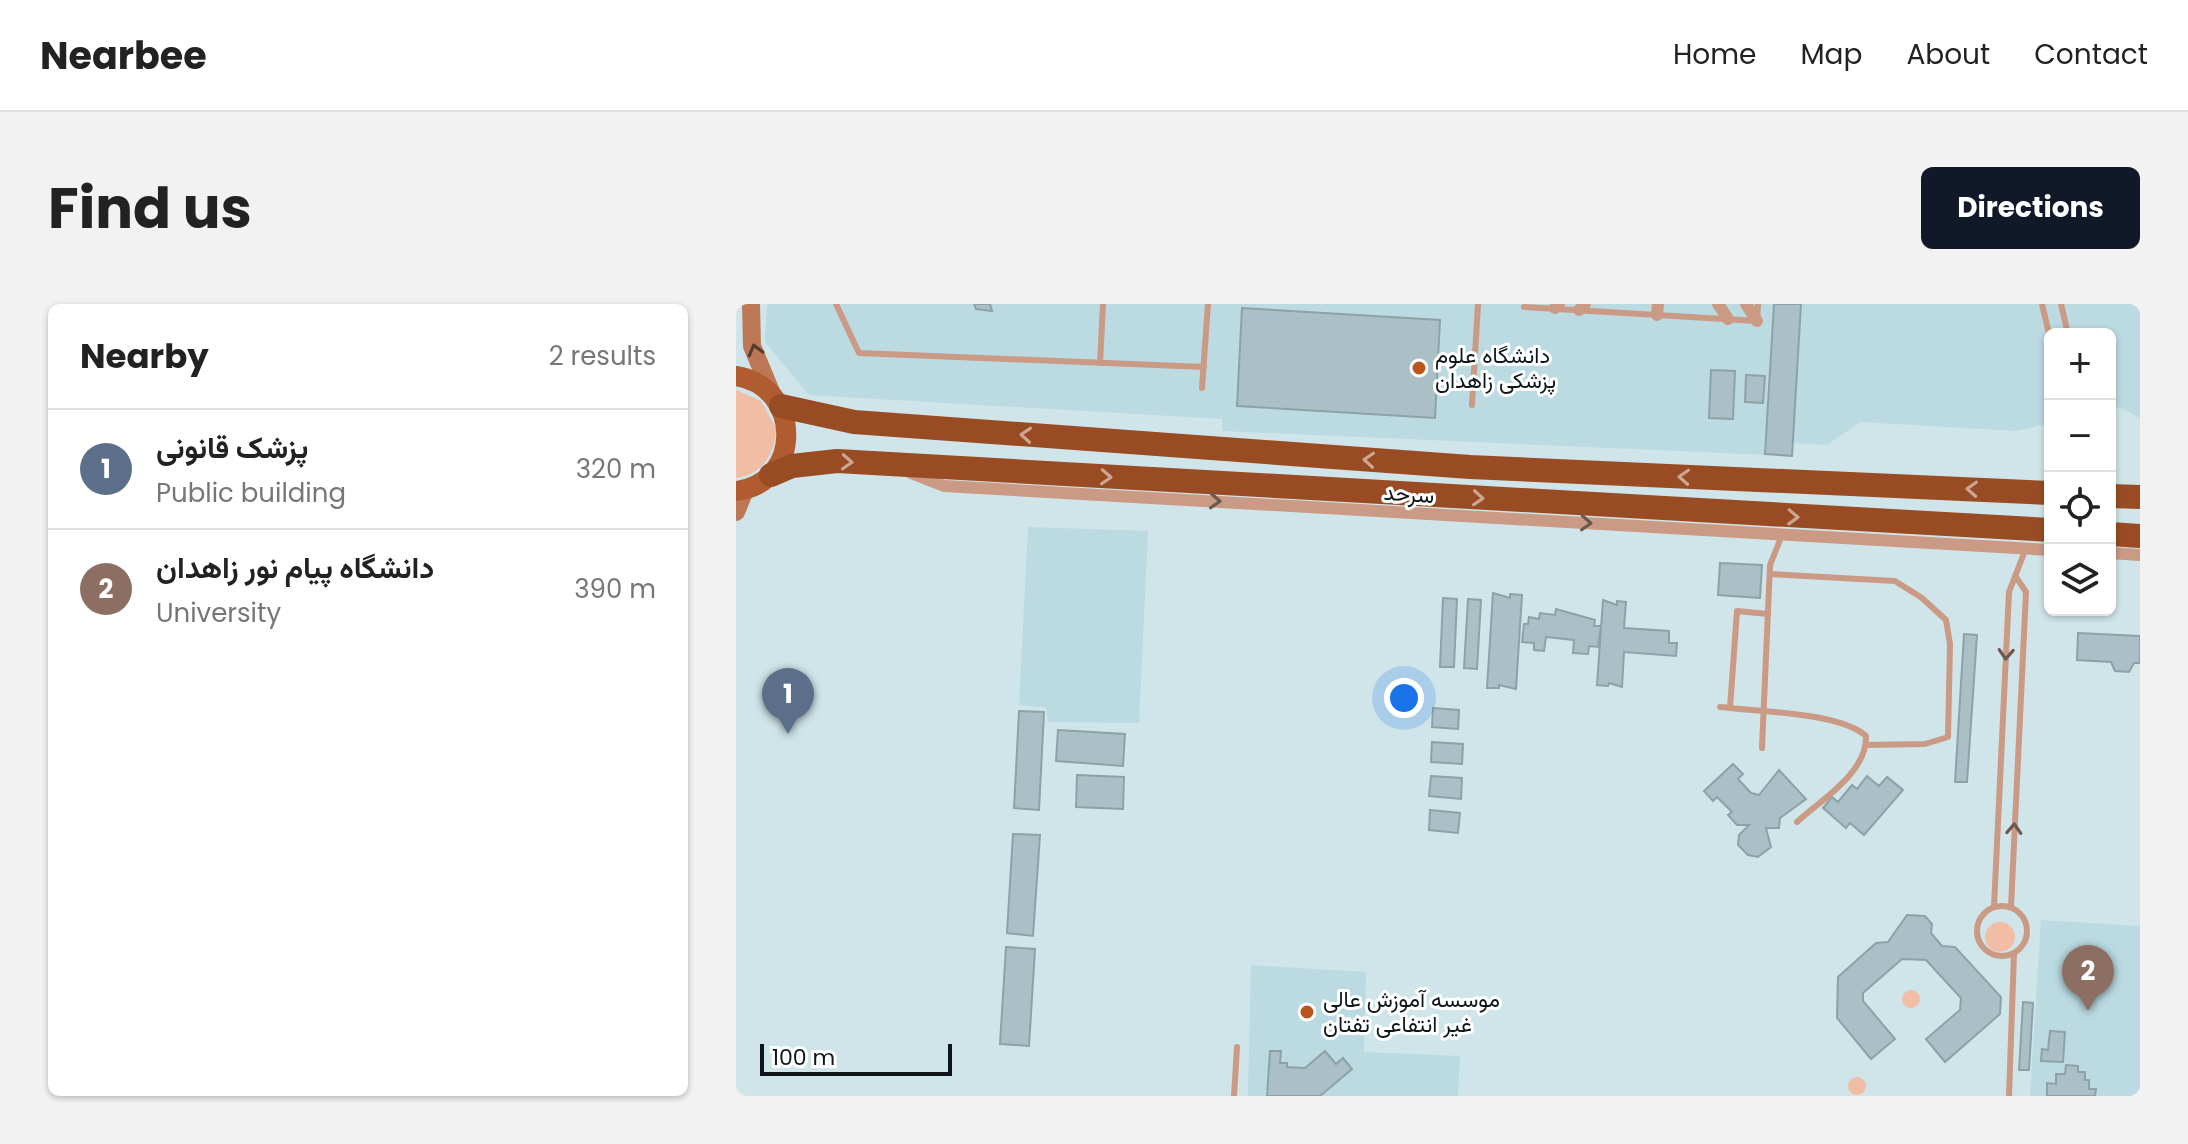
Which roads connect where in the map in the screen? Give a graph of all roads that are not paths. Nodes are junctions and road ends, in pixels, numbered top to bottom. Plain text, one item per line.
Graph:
1 (751, 304) edge
2 (836, 304) edge
3 (1103, 304) edge
4 (1208, 304) edge
5 (1478, 304) edge
6 (1718, 304) edge
7 (1746, 304) edge
8 (1758, 304) edge
9 (2042, 304) edge
10 (2061, 304) edge
11 (1556, 305) edge
12 (1524, 307) dead end
13 (1582, 307) edge
14 (1658, 309) edge
15 (1728, 319) junction
16 (1757, 321) junction
17 (2048, 328) edge
18 (2067, 328) edge
19 (1100, 363) junction
20 (1204, 367) junction
21 (736, 376) edge
22 (1202, 388) dead end
23 (777, 400) junction
24 (1472, 405) dead end
25 (889, 465) junction
26 (771, 475) junction
27 (740, 490) edge
28 (2044, 493) edge
29 (2116, 496) edge
30 (2140, 497) edge
31 (736, 512) edge
32 (2044, 530) edge
33 (2116, 534) edge
34 (1782, 535) junction
35 (2140, 536) edge
36 (2026, 548) junction
37 (2044, 550) edge
38 (2116, 553) edge
39 (2140, 555) edge
40 (1770, 574) junction
41 (2016, 577) junction
42 (1768, 614) junction
43 (1720, 707) dead end
44 (1730, 708) junction
45 (1764, 713) junction
46 (1866, 745) junction
47 (1762, 748) dead end
48 (1797, 822) dead end
49 (1994, 907) junction
50 (2011, 907) junction
51 (2014, 953) junction
52 (1237, 1047) dead end
53 (1234, 1096) edge
54 (2009, 1096) edge

23 -> 1 main road
2 - 19 lane
3 - 19 lane
4 - 20 lane
5 - 24 lane
6 - 15 street
7 - 16 street
8 - 16 lane
9 - 17 lane
10 - 18 lane
11 - 12 lane
11 - 13 lane
13 - 14 lane
14 - 15 lane
15 - 16 lane
19 - 20 lane
20 - 22 lane
21 - 23 main road
23 - 26 main road
28 -> 23 highway, سرحد
26 -> 25 highway, سرحد
25 -> 32 highway, سرحد
25 -> 34 street
26 - 27 main road
27 - 31 main road
29 - 30 highway
33 - 35 highway
34 - 36 street
34 - 40 lane
36 - 37 street
36 - 41 lane
38 - 39 street
40 - 42 lane
40 - 46 lane
41 -> 49 lane
50 -> 41 lane
42 - 44 lane
42 - 45 lane
43 - 44 lane
44 - 45 lane
45 - 46 lane
45 - 47 lane
46 - 48 lane
49 - 50 lane
49 - 51 lane
50 - 51 lane
51 - 54 lane
52 - 53 lane

